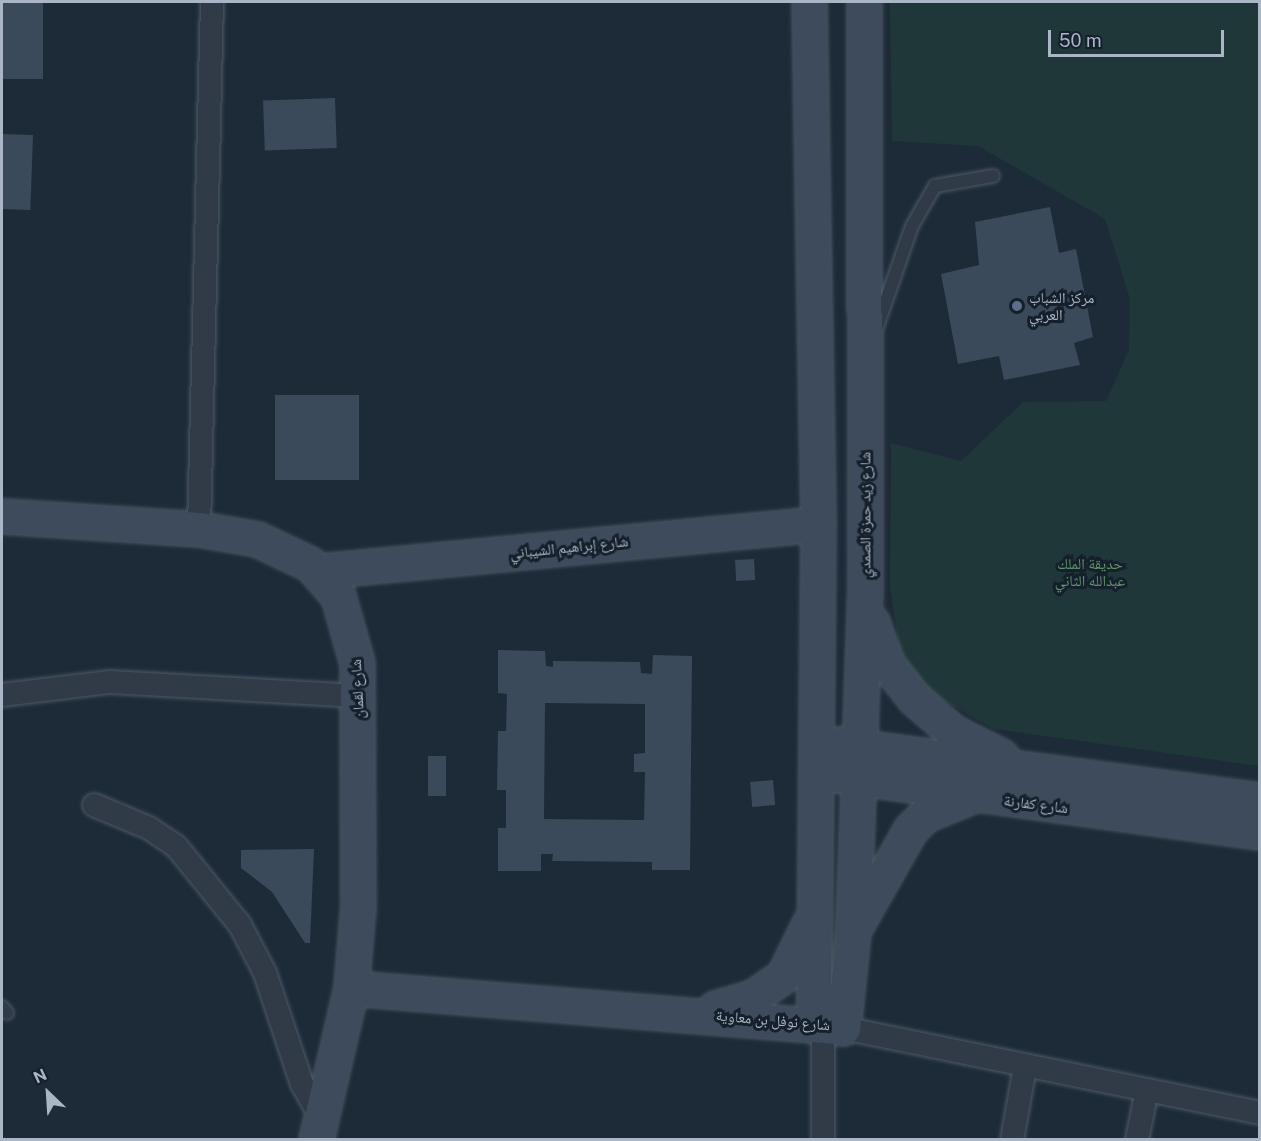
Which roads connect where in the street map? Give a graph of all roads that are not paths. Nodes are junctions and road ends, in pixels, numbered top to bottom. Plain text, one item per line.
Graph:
1 (212, 2) edge
2 (809, 2) edge
3 (864, 2) edge
4 (993, 176) dead end
5 (865, 371) junction
6 (2, 516) edge
7 (818, 524) junction
8 (199, 529) junction
9 (320, 571) junction
10 (865, 591) junction
11 (2, 695) edge
12 (359, 696) junction
13 (814, 756) junction
14 (860, 763) junction
15 (1028, 767) junction
16 (972, 796) junction
17 (1260, 800) edge
18 (94, 806) dead end
19 (1260, 832) edge
20 (814, 908) junction
21 (853, 931) junction
22 (351, 988) junction
23 (698, 1013) junction
24 (826, 1024) junction
25 (1025, 1067) junction
26 (1148, 1090) junction
27 (1260, 1113) edge
28 (319, 1128) edge
29 (823, 1140) edge
30 (1012, 1140) edge
31 (1137, 1140) edge

1 - 8 street
2 - 7 street
3 - 5 street, شارع زيد حمزة الصمدي
4 - 5 lane
5 - 10 street, شارع زيد حمزة الصمدي
6 - 8 street, شارع لقمان
7 - 9 street, شارع إبراهيم الشيباني
7 - 13 street
8 - 9 street, شارع لقمان
9 - 12 street, شارع لقمان
10 - 14 street, شارع زيد حمزة الصمدي
10 - 15 street
11 - 12 street
12 - 22 street, شارع لقمان
13 - 14 street, شارع كفارنة
13 - 20 street
14 - 15 street, شارع كفارنة
14 - 16 street, شارع كفارنة
14 - 21 street, شارع زيد حمزة الصمدي
15 - 17 street, شارع كفارنة
16 - 19 street, شارع كفارنة
16 - 21 street
18 - 28 street
20 - 23 street
20 - 24 street
21 - 24 street, شارع زيد حمزة الصمدي
22 - 23 street, شارع نوفل بن معاوية
22 - 28 street, شارع لقمان
23 - 24 street, شارع نوفل بن معاوية
24 - 25 street, شارع نوفل بن معاوية
24 - 29 street
25 - 26 street, شارع نوفل بن معاوية
25 - 30 street
26 - 27 street, شارع نوفل بن معاوية
26 - 31 street

